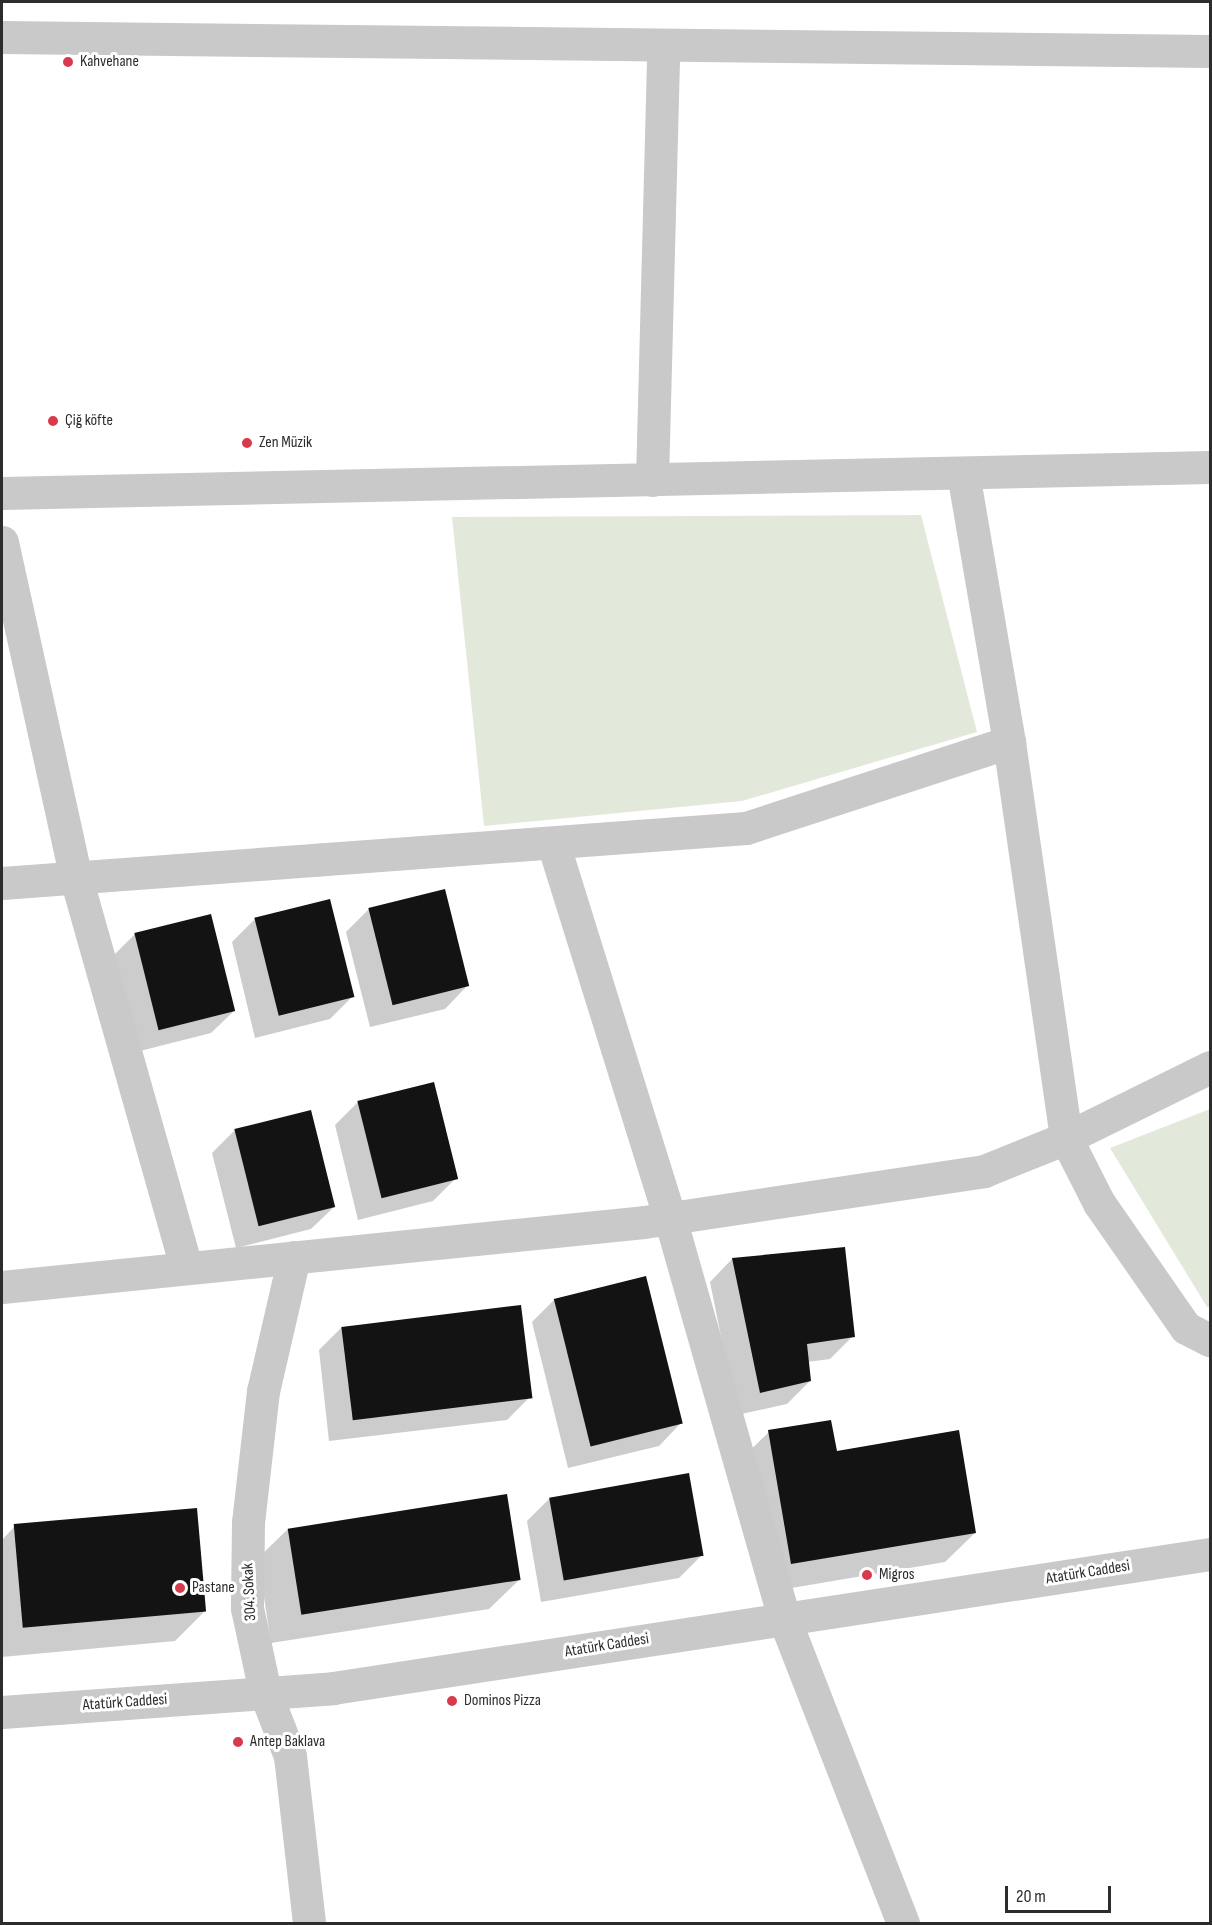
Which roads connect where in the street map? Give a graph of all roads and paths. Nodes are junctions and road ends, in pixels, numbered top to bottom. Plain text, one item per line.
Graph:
1 (2, 37) edge
2 (663, 47) junction
3 (1210, 51) edge
4 (1210, 467) edge
5 (963, 473) junction
6 (652, 480) junction
7 (2, 493) edge
8 (2, 542) edge
9 (1009, 742) junction
10 (553, 843) junction
11 (76, 878) junction
12 (2, 883) edge
13 (1210, 1067) edge
14 (1066, 1138) junction
15 (670, 1218) junction
16 (294, 1257) junction
17 (186, 1268) junction
18 (2, 1287) edge
19 (1210, 1340) edge
20 (1210, 1554) edge
21 (784, 1618) junction
22 (265, 1692) junction
23 (2, 1712) edge
24 (309, 1923) edge
25 (903, 1923) edge

1 - 2 street
2 - 3 street
2 - 6 street
4 - 5 street
5 - 6 street
5 - 9 street
6 - 7 street
8 - 11 street
9 - 10 street
9 - 14 street
10 - 11 street
10 - 15 street
11 - 12 street
11 - 17 street
13 - 14 street
14 - 15 street
14 - 19 street
15 - 16 street
15 - 21 street
16 - 17 street
16 - 22 street, 304. Sokak
17 - 18 street
20 - 21 street, Atatürk Caddesi
21 - 22 street, Atatürk Caddesi
21 - 25 street
22 - 23 street, Atatürk Caddesi
22 - 24 street, 304. Sokak

